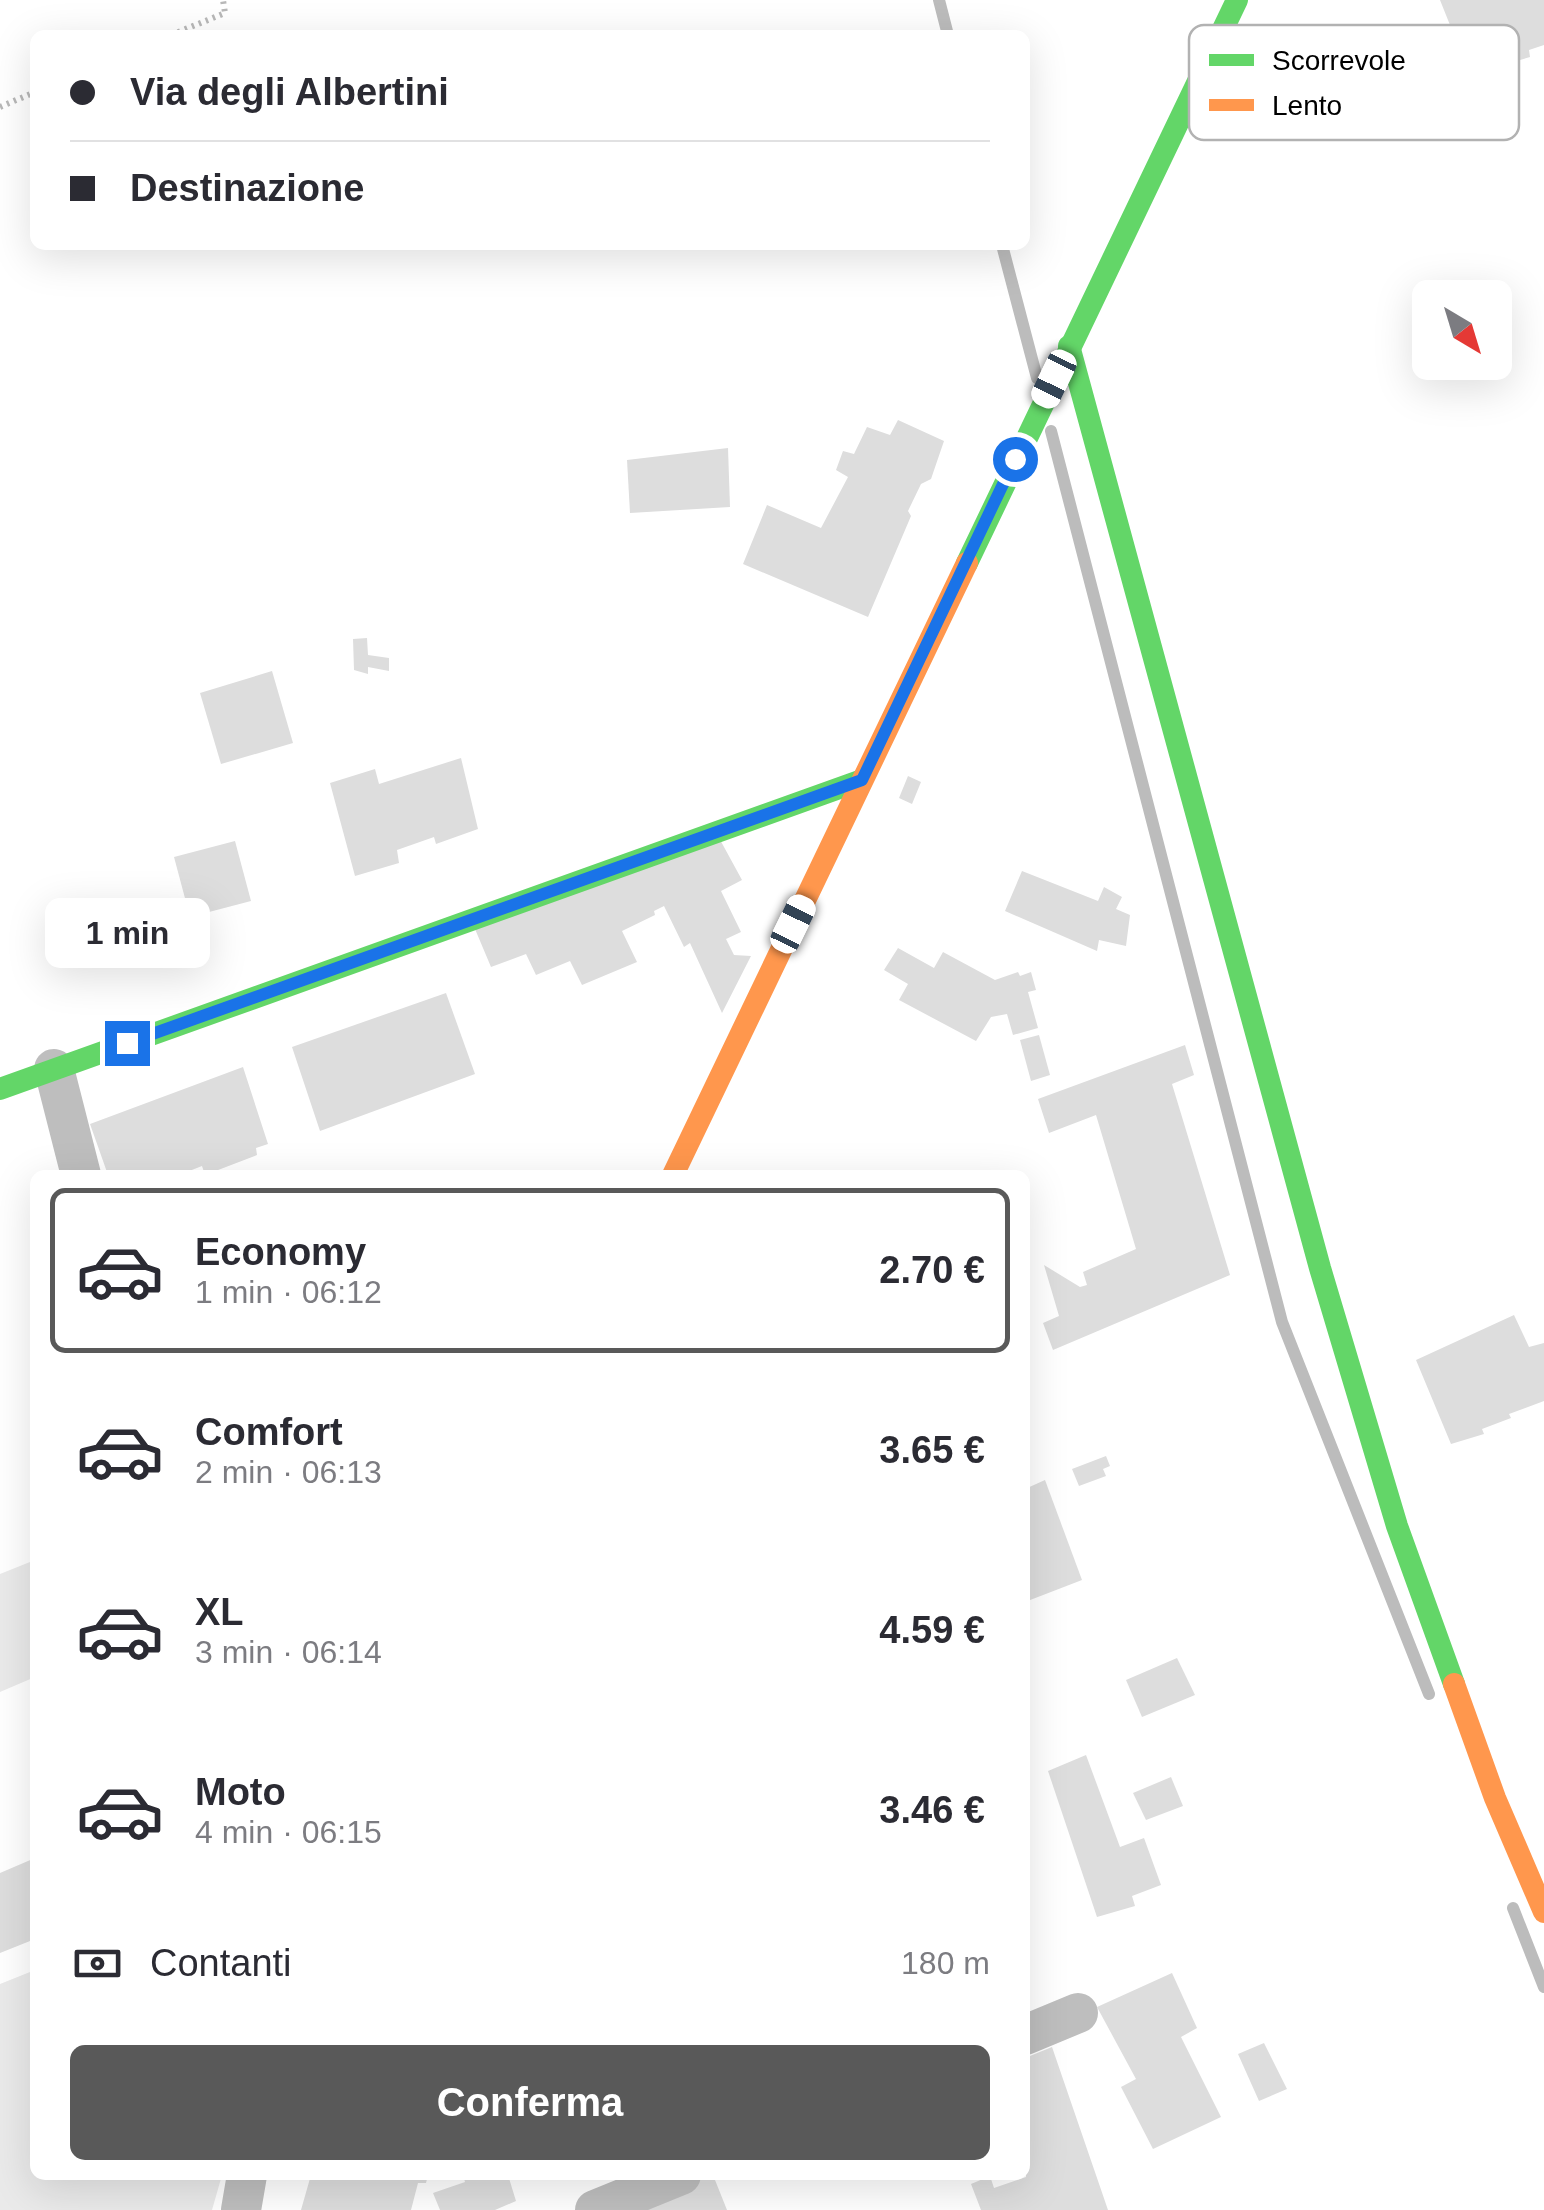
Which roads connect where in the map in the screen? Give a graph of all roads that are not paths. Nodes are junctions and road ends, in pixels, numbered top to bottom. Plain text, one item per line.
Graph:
1 (1237, 0) edge
2 (1225, 25) edge
3 (1189, 99) edge
4 (1069, 346) junction
5 (862, 780) junction
6 (54, 1069) junction
7 (0, 1088) edge
8 (80, 1170) edge
9 (676, 1170) edge
10 (1544, 1912) edge
11 (1078, 2013) dead end
12 (1030, 2032) edge
13 (247, 2180) edge
14 (669, 2180) edge
15 (240, 2210) edge
16 (595, 2210) edge

1 - 2 street
3 - 4 street
4 - 5 street
4 - 10 street
5 - 6 street
5 - 9 street
6 - 7 street
6 - 8 street
11 - 12 street
13 - 15 street
14 - 16 street

